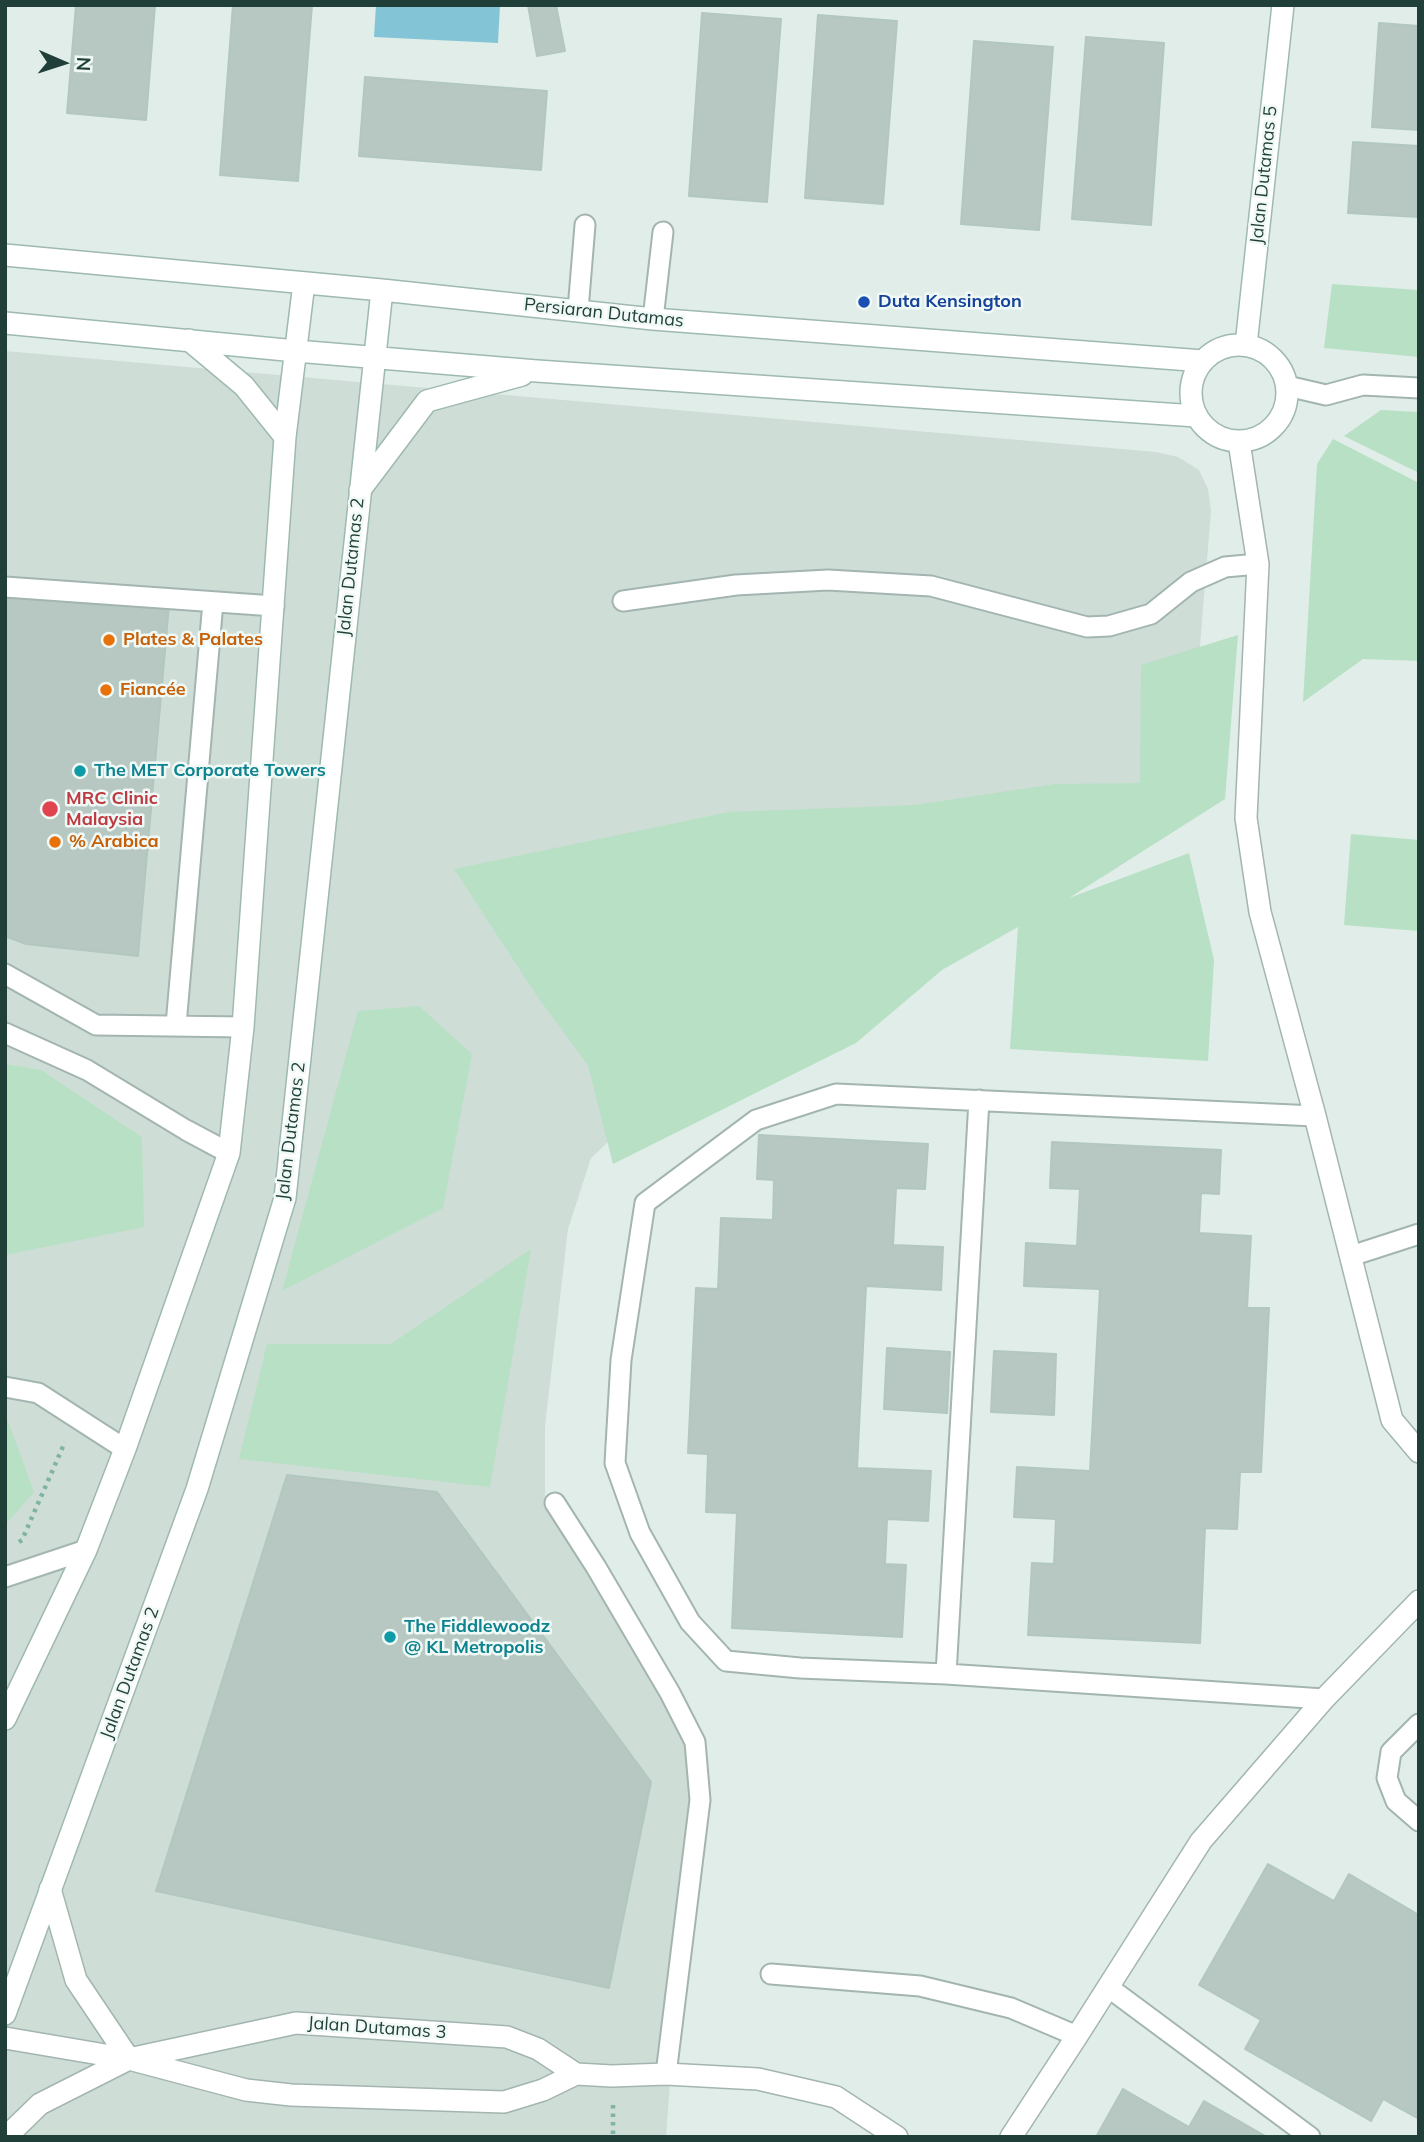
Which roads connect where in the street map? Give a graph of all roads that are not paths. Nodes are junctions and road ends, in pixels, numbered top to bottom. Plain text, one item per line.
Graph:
1 (1283, 5) edge
2 (585, 225) dead end
3 (663, 233) dead end
4 (5, 255) edge
5 (304, 283) junction
6 (382, 290) junction
7 (578, 310) junction
8 (653, 319) junction
9 (5, 323) edge
10 (189, 340) junction
11 (1245, 345) junction
12 (296, 351) junction
13 (375, 357) junction
14 (1203, 361) junction
15 (537, 371) junction
16 (1287, 386) junction
17 (1419, 388) edge
18 (1196, 415) junction
19 (285, 438) junction
20 (1239, 442) junction
21 (359, 492) junction
22 (1258, 564) junction
23 (5, 587) edge
24 (624, 601) dead end
25 (213, 602) junction
26 (274, 606) junction
27 (5, 974) edge
28 (176, 1026) junction
29 (243, 1027) junction
30 (5, 1033) edge
31 (979, 1100) junction
32 (1315, 1116) junction
33 (229, 1153) junction
34 (1419, 1234) edge
35 (1352, 1256) junction
36 (5, 1387) edge
37 (125, 1449) junction
38 (1419, 1452) edge
39 (555, 1503) dead end
40 (86, 1550) junction
41 (5, 1577) edge
42 (1419, 1601) edge
43 (946, 1674) junction
44 (1324, 1699) junction
45 (5, 1718) edge
46 (1419, 1724) edge
47 (1419, 1821) edge
48 (50, 1889) junction
49 (771, 1974) dead end
50 (1108, 1987) junction
51 (5, 2014) edge
52 (1077, 2036) junction
53 (5, 2038) edge
54 (129, 2059) junction
55 (576, 2074) junction
56 (666, 2074) junction
57 (6, 2137) edge
58 (897, 2137) edge
59 (1011, 2137) edge
60 (1310, 2137) edge

1 - 11 street, Jalan Dutamas 5
2 - 7 lane
3 - 8 lane
4 - 5 street, Persiaran Dutamas
5 - 6 street, Persiaran Dutamas
5 - 12 street
6 - 7 street, Persiaran Dutamas
6 - 13 street, Jalan Dutamas 2
7 - 8 street, Persiaran Dutamas
8 - 14 street, Persiaran Dutamas
9 - 10 street
10 - 12 street
10 - 19 street
11 - 14 street
11 - 16 street
12 - 13 street
12 - 19 street
13 - 15 street
13 - 21 street, Jalan Dutamas 2
14 - 18 street
15 - 18 street
15 - 21 street
16 - 17 lane
16 - 20 street
18 - 20 street
19 - 26 street
20 - 22 street
21 - 48 street, Jalan Dutamas 2
22 - 24 lane
22 - 32 street
23 - 25 lane
25 - 26 lane
25 - 28 lane
26 - 29 street
27 - 28 lane
28 - 29 lane
29 - 33 street
30 - 33 lane
31 - 32 lane
31 - 43 lane
31 - 43 lane
32 - 35 street
33 - 37 street
34 - 35 lane
35 - 38 street
36 - 37 lane
37 - 40 street
39 - 56 lane
40 - 41 lane
40 - 45 street
42 - 44 street
43 - 44 lane
44 - 50 street
46 - 47 lane
48 - 51 street, Jalan Dutamas 2
48 - 54 street
49 - 52 lane
50 - 52 street
50 - 60 lane
52 - 59 street
53 - 54 street, Jalan Dutamas 3
54 - 55 street, Jalan Dutamas 3
54 - 55 street, Jalan Dutamas 3
54 - 57 street
55 - 56 street, Jalan Dutamas 3
56 - 58 street, Jalan Dutamas 3

